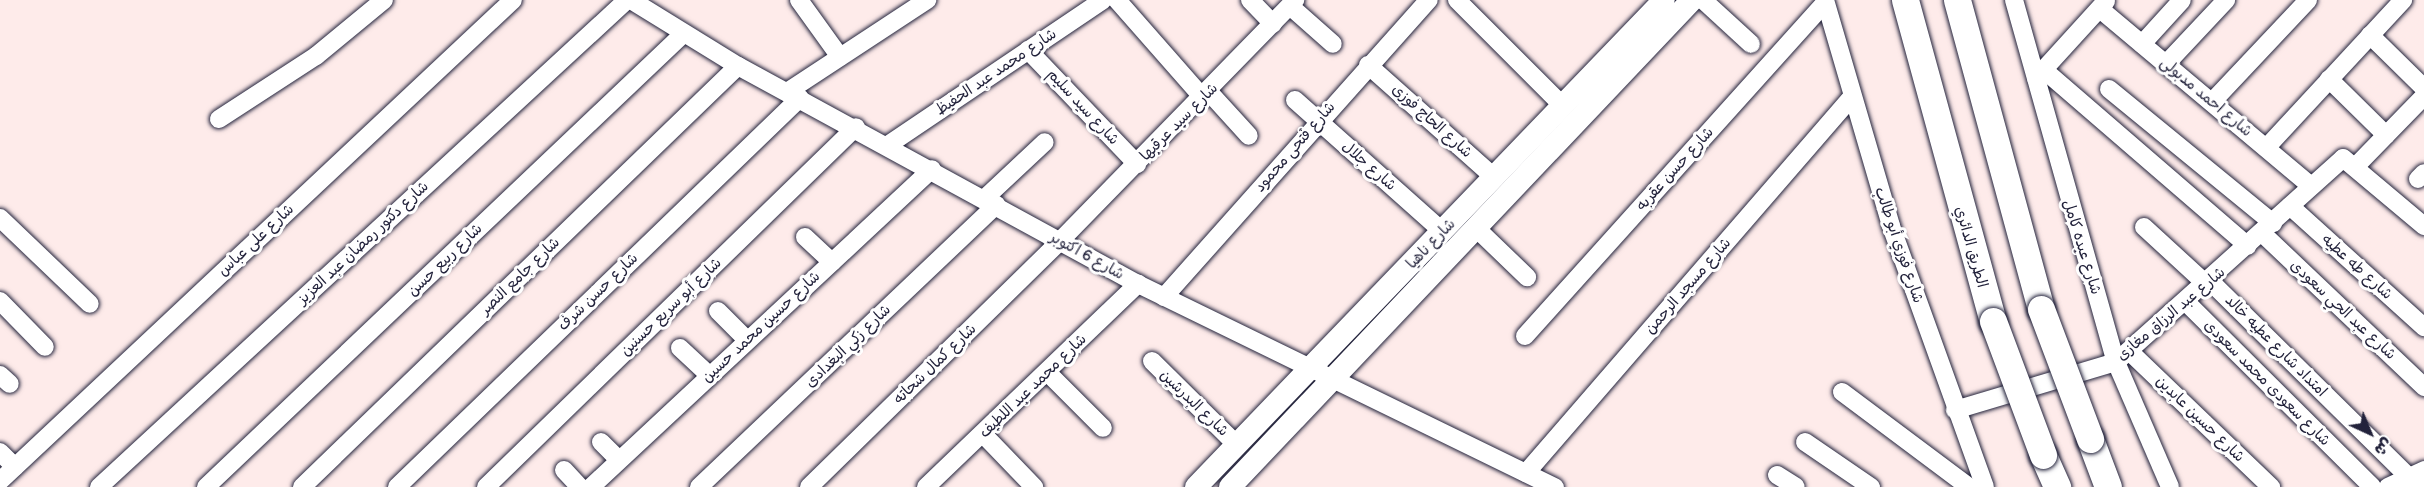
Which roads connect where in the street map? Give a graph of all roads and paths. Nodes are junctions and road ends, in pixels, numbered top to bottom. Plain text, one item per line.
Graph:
1 (384, 0) edge
2 (513, 0) edge
3 (629, 0) edge
4 (799, 0) edge
5 (926, 0) edge
6 (1103, 0) edge
7 (1117, 0) edge
8 (1250, 0) edge
9 (1429, 0) edge
10 (1457, 0) edge
11 (1664, 0) edge
12 (1692, 0) edge
13 (1703, 0) edge
14 (1905, 0) edge
15 (1957, 0) edge
16 (2014, 0) edge
17 (2182, 0) edge
18 (2226, 0) edge
19 (2308, 0) edge
20 (2403, 0) edge
21 (1825, 1) edge
22 (1292, 3) edge
23 (2104, 4) edge
24 (1273, 24) junction
25 (684, 33) junction
26 (2370, 35) junction
27 (1333, 44) dead end
28 (1751, 44) dead end
29 (2142, 44) junction
30 (1028, 50) junction
31 (840, 57) junction
32 (2166, 64) junction
33 (1368, 65) junction
34 (738, 66) junction
35 (2038, 76) junction
36 (2330, 80) junction
37 (2424, 88) edge
38 (2109, 89) dead end
39 (794, 95) junction
40 (1206, 95) junction
41 (2424, 96) edge
42 (1851, 98) junction
43 (1295, 100) dead end
44 (2212, 102) junction
45 (1563, 106) junction
46 (219, 119) dead end
47 (1318, 121) junction
48 (856, 127) junction
49 (1249, 135) dead end
50 (2386, 135) junction
51 (1045, 142) dead end
52 (888, 145) junction
53 (2266, 148) junction
54 (1533, 152) junction
55 (2354, 162) junction
56 (1137, 164) junction
57 (932, 169) junction
58 (1495, 177) junction
59 (2311, 186) junction
60 (990, 202) junction
61 (2290, 206) junction
62 (0, 218) edge
63 (2424, 226) edge
64 (2144, 227) dead end
65 (1476, 228) junction
66 (2267, 228) junction
67 (1443, 232) junction
68 (805, 237) dead end
69 (1060, 242) junction
70 (2248, 246) junction
71 (832, 262) junction
72 (1527, 277) dead end
73 (2209, 283) junction
74 (1138, 284) junction
75 (1164, 297) junction
76 (0, 301) edge
77 (2187, 303) junction
78 (90, 304) dead end
79 (718, 311) dead end
80 (2424, 327) edge
81 (1525, 336) dead end
82 (747, 340) junction
83 (45, 347) dead end
84 (680, 348) dead end
85 (2122, 356) junction
86 (1152, 361) dead end
87 (1311, 367) junction
88 (1047, 372) junction
89 (709, 375) junction
90 (1334, 378) junction
91 (2424, 387) edge
92 (1842, 392) dead end
93 (1955, 410) junction
94 (1102, 428) dead end
95 (983, 434) junction
96 (601, 442) dead end
97 (1804, 442) dead end
98 (1236, 444) junction
99 (0, 452) edge
100 (619, 460) junction
101 (15, 467) junction
102 (564, 471) dead end
103 (1526, 473) junction
104 (1777, 475) dead end
105 (2417, 478) edge
106 (0, 481) edge
107 (933, 485) edge
108 (99, 487) edge
109 (206, 487) edge
110 (302, 487) edge
111 (397, 487) edge
112 (486, 487) edge
113 (580, 487) edge
114 (591, 487) edge
115 (699, 487) edge
116 (809, 487) edge
117 (1034, 487) edge
118 (1196, 487) edge
119 (1230, 487) edge
120 (1555, 487) edge
121 (1796, 487) edge
122 (1871, 487) edge
123 (1969, 487) edge
124 (1985, 487) edge
125 (2057, 487) edge
126 (2108, 487) edge
127 (2170, 487) edge
128 (2271, 487) edge
129 (2372, 487) edge
130 (2388, 487) edge

1 - 46 street
2 - 101 street, شارع على عباس
3 - 25 street, شارع 6 اكتوبر
3 - 108 street, شارع دكتور رمضان عبد العزيز
4 - 31 street
5 - 31 street, شارع حسن شرف
6 - 30 street, شارع محمد عبد الحفيظ
7 - 40 street
8 - 24 street
9 - 33 street, شارع فتحى محمود
10 - 45 street
11 - 45 main road, شارع ناهيا
12 - 54 main road, شارع ناهيا
13 - 28 street
14 - 125 highway, الطريق الدائري, bridge
15 - 126 highway, bridge
16 - 35 street, شارع عبده كامل
17 - 29 street
18 - 32 street
19 - 44 street
20 - 26 street
21 - 42 street, شارع فوزي أبو طالب
21 - 81 street, شارع حسن عقربه
22 - 24 street, شارع سيد عرقبها
22 - 27 street
23 - 29 street, شارع احمد مدبولى
23 - 35 street
24 - 40 street, شارع سيد عرقبها
25 - 34 street, شارع 6 اكتوبر
25 - 109 street, شارع ربيع حسن
26 - 36 street
26 - 37 street
29 - 32 street, شارع احمد مدبولى
30 - 52 street, شارع محمد عبد الحفيظ
30 - 56 street, شارع سيد سليم
31 - 39 street, شارع حسن شرف
32 - 44 street, شارع احمد مدبولى
33 - 47 street, شارع فتحى محمود
33 - 58 street, شارع الحاج فوزى
34 - 39 street, شارع 6 اكتوبر
34 - 110 street, شارع جامع النصر
35 - 70 street
35 - 85 street, شارع عبده كامل
36 - 50 street
36 - 53 street
38 - 66 street, شارع عبد الحي سعودى
39 - 48 street, شارع 6 اكتوبر
39 - 111 street, شارع حسن شرف
40 - 49 street
40 - 56 street, شارع سيد عرقبها
41 - 50 street, شارع عبد الرزاق مغازى
42 - 93 street, شارع فوزي أبو طالب
42 - 103 street, شارع مسجد الرحمن
43 - 47 street, شارع جلال
44 - 53 street, شارع احمد مدبولى
45 - 54 main road, شارع ناهيا
47 - 67 street, شارع جلال
47 - 75 street, شارع فتحى محمود
48 - 52 street, شارع 6 اكتوبر
48 - 112 street, شارع أبو سريع حسنين
50 - 55 street, شارع عبد الرزاق مغازى
51 - 60 street, شارع زكي البغدادى
52 - 57 street, شارع 6 اكتوبر
53 - 59 street, شارع احمد مدبولى
54 - 58 main road, شارع ناهيا
54 - 65 main road, شارع ناهيا
55 - 59 street, شارع عبد الرزاق مغازى
55 - 63 street
56 - 69 street, شارع سيد عرقبها
57 - 60 street, شارع 6 اكتوبر
57 - 71 street, شارع حسين محمد حسين
58 - 67 main road, شارع ناهيا
59 - 61 street, شارع عبد الرزاق مغازى
60 - 69 street, شارع 6 اكتوبر
60 - 115 street, شارع زكي البغدادى
61 - 66 street, شارع عبد الرزاق مغازى
61 - 80 street, شارع طه عطيه
62 - 78 street
64 - 73 street, امتداد شارع عطيه خالد
65 - 72 street
65 - 90 main road, شارع ناهيا
66 - 70 street, شارع عبد الرزاق مغازى
66 - 91 street, شارع عبد الحي سعودى
67 - 87 main road, شارع ناهيا
68 - 71 street
69 - 74 street, شارع 6 اكتوبر
69 - 116 street, شارع كمال شحاته
70 - 73 street, شارع عبد الرزاق مغازى
71 - 82 street, شارع حسين محمد حسين
73 - 77 street, شارع عبد الرزاق مغازى
73 - 105 street, امتداد شارع عطيه خالد
74 - 75 street, شارع 6 اكتوبر
74 - 88 street, شارع محمد عبد اللطيف
75 - 87 street, شارع 6 اكتوبر
76 - 83 street
77 - 85 street, شارع عبد الرزاق مغازى
77 - 129 street, شارع سعودى محمد سعودى
79 - 82 street
82 - 89 street, شارع حسين محمد حسين
84 - 89 street
85 - 93 street, شارع عبد الرزاق مغازى
85 - 127 street, شارع عبده كامل
85 - 128 street, شارع حسين عابدين
86 - 98 street, شارع البدرشين
87 - 90 street, شارع 6 اكتوبر
87 - 98 main road, شارع ناهيا
88 - 94 street
88 - 95 street, شارع محمد عبد اللطيف
89 - 100 street, شارع حسين محمد حسين
90 - 103 street, شارع 6 اكتوبر
90 - 119 main road, شارع ناهيا
92 - 123 street
93 - 124 street, شارع فوزي أبو طالب
95 - 107 street, شارع محمد عبد اللطيف
95 - 117 street
96 - 100 street
97 - 122 street
98 - 118 main road, شارع ناهيا
99 - 101 street
100 - 114 street, شارع حسين محمد حسين
101 - 106 street, شارع على عباس
102 - 113 street
103 - 120 street, شارع 6 اكتوبر
104 - 121 street
105 - 130 street

